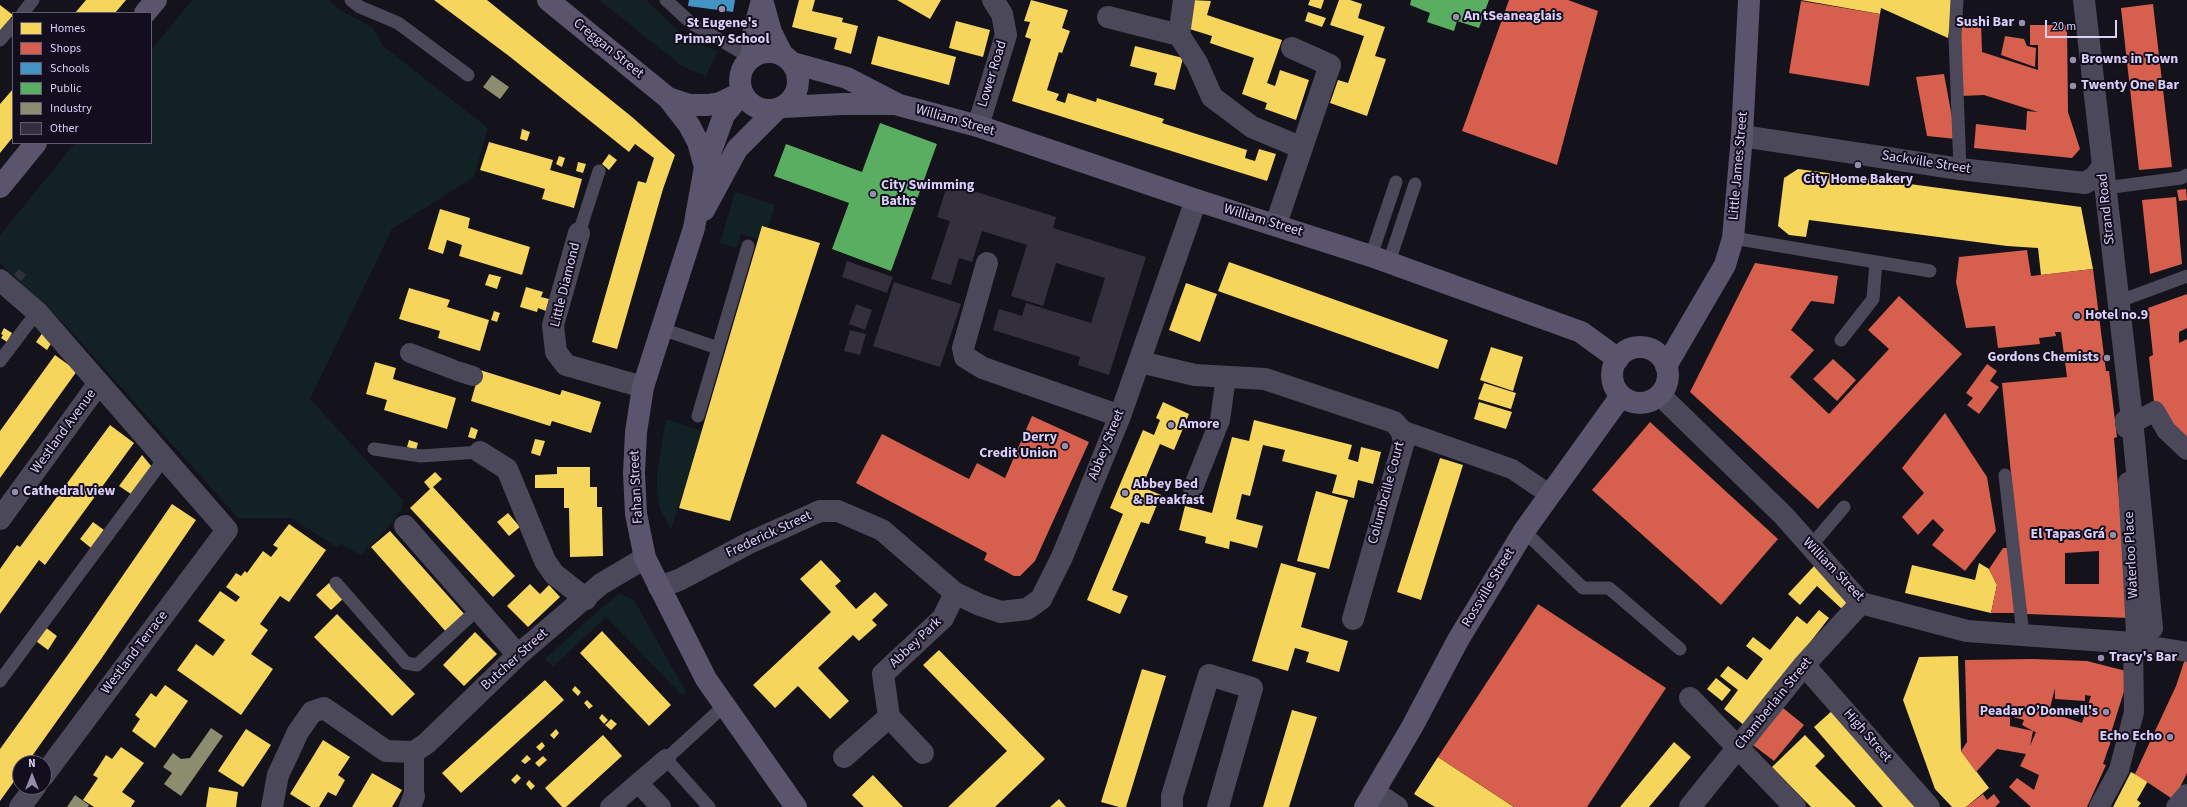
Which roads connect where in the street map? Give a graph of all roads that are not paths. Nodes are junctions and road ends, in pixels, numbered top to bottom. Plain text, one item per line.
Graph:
1 (33, 0) edge
2 (156, 0) edge
3 (351, 0) edge
4 (548, 0) edge
5 (666, 0) edge
6 (762, 0) edge
7 (993, 0) edge
8 (1184, 0) edge
9 (1749, 0) edge
10 (1957, 0) edge
11 (2084, 0) edge
12 (24, 12) edge
13 (146, 12) edge
14 (1108, 17) dead end
15 (12, 26) edge
16 (1179, 35) junction
17 (0, 40) edge
18 (1292, 48) dead end
19 (751, 58) junction
20 (787, 59) junction
21 (468, 75) dead end
22 (742, 93) junction
23 (668, 98) junction
24 (899, 105) junction
25 (780, 109) junction
26 (978, 126) junction
27 (1742, 136) junction
28 (35, 144) edge
29 (1302, 148) junction
30 (2103, 166) junction
31 (705, 168) junction
32 (1960, 169) junction
33 (599, 172) dead end
34 (2187, 175) edge
35 (1396, 182) dead end
36 (1415, 184) dead end
37 (0, 187) edge
38 (2105, 188) junction
39 (1196, 200) junction
40 (1276, 224) junction
41 (694, 228) junction
42 (579, 233) joint
43 (1733, 238) junction
44 (748, 246) dead end
45 (1380, 259) junction
46 (1876, 262) junction
47 (987, 264) dead end
48 (1930, 271) dead end
49 (2187, 276) edge
50 (0, 280) edge
51 (2117, 302) junction
52 (36, 312) junction
53 (662, 329) junction
54 (1841, 340) dead end
55 (718, 348) junction
56 (410, 354) dead end
57 (1659, 358) junction
58 (1618, 359) junction
59 (0, 361) edge
60 (1140, 362) junction
61 (461, 372) dead end
62 (1226, 377) junction
63 (99, 383) junction
64 (644, 386) junction
65 (1660, 395) junction
66 (1621, 396) junction
67 (698, 416) dead end
68 (1120, 416) junction
69 (2132, 419) junction
70 (1401, 430) junction
71 (374, 449) dead end
72 (2187, 450) edge
73 (480, 452) joint
74 (164, 459) junction
75 (2005, 474) dead end
76 (1193, 488) dead end
77 (1549, 494) junction
78 (1844, 507) dead end
79 (0, 519) edge
80 (405, 526) dead end
81 (1524, 531) junction
82 (1810, 547) junction
83 (645, 558) junction
84 (336, 583) dead end
85 (659, 587) junction
86 (955, 593) junction
87 (586, 599) junction
88 (1862, 603) junction
89 (478, 610) junction
90 (1352, 619) dead end
91 (2023, 635) junction
92 (2133, 643) junction
93 (1680, 649) dead end
94 (2187, 652) edge
95 (518, 655) junction
96 (1804, 665) junction
97 (0, 681) edge
98 (1690, 698) dead end
99 (724, 706) junction
100 (889, 717) junction
101 (1738, 748) junction
102 (414, 752) junction
103 (923, 753) dead end
104 (844, 757) dead end
105 (666, 758) junction
106 (52, 764) edge
107 (638, 783) junction
108 (2187, 794) edge
109 (29, 795) edge
110 (1369, 799) edge
111 (412, 801) edge
112 (20, 807) edge
113 (272, 807) edge
114 (610, 807) edge
115 (661, 807) edge
116 (709, 807) edge
117 (796, 807) edge
118 (1172, 807) edge
119 (1218, 807) edge
120 (1397, 807) edge
121 (1690, 807) edge
122 (1795, 807) edge
123 (1929, 807) edge
124 (2099, 807) edge
125 (2176, 807) edge

1 - 12 lane
2 - 13 main road
3 - 21 lane
4 - 23 main road, Creggan Street
5 - 19 lane
6 - 19 main road
6 - 20 main road
7 - 26 street, Lower Road
8 - 16 street
9 - 27 main road, Little James Street
10 - 32 lane
11 - 30 street, Strand Road
14 - 16 street
15 - 17 lane
16 - 29 street
18 - 29 street
19 - 20 main road
19 - 22 main road
20 - 24 main road, William Street
20 - 25 main road
22 - 23 main road, Creggan Street
22 - 25 main road
22 - 31 main road, Fahan Street
23 - 31 main road, Creggan Street
24 - 25 main road, William Street
24 - 26 main road, William Street
25 - 41 main road, Fahan Street
26 - 39 main road, William Street
27 - 32 street, Sackville Street
27 - 43 main road, Little James Street
28 - 37 main road
29 - 40 street
30 - 32 street, Sackville Street
30 - 38 street, Strand Road
31 - 41 main road, Fahan Street
33 - 42 lane, Little Diamond
34 - 38 lane
35 - 45 lane
36 - 45 lane
38 - 51 street, Strand Road
39 - 40 main road, William Street
39 - 60 street, Abbey Street
40 - 45 main road, William Street
41 - 53 main road, Fahan Street
42 - 64 street, Little Diamond
43 - 46 lane
43 - 57 main road, Little James Street
44 - 55 lane
45 - 58 main road, William Street
46 - 48 lane
46 - 54 lane
47 - 68 street
49 - 51 lane
50 - 52 street
51 - 69 street, Strand Road
52 - 59 lane
52 - 63 street
53 - 55 lane
53 - 64 main road, Fahan Street
55 - 67 lane
56 - 61 street
57 - 58 main road
57 - 65 main road
58 - 66 main road
60 - 62 street, Columbcille Court
60 - 68 street, Abbey Street
62 - 70 street, Columbcille Court
62 - 76 street
63 - 74 street
63 - 79 street, Westland Avenue
64 - 83 main road, Fahan Street
65 - 66 main road
65 - 82 street, William Street
66 - 77 main road, Rossville Street
68 - 86 street, Abbey Street
69 - 72 street
69 - 92 street, Waterloo Place
69 - 92 street, Waterloo Place
70 - 77 street
70 - 90 street, Columbcille Court
71 - 73 lane
73 - 87 street
74 - 97 lane
74 - 106 street, Westland Terrace
75 - 91 lane
77 - 81 main road, Rossville Street
78 - 82 lane
80 - 89 street
81 - 93 lane
81 - 110 main road, Rossville Street
82 - 88 street, William Street
83 - 85 main road, Fahan Street
83 - 87 street, Butcher Street
84 - 89 lane
85 - 86 street, Frederick Street
85 - 99 main road, Fahan Street
86 - 100 street, Abbey Park
87 - 95 street, Butcher Street
88 - 91 street, William Street
88 - 96 street, Chamberlain Street
89 - 95 street
91 - 92 street, William Street
92 - 94 street
92 - 124 street
95 - 102 street, Butcher Street
96 - 101 street, Chamberlain Street
96 - 123 street, High Street
98 - 101 street
99 - 105 lane
99 - 117 main road, Fahan Street
100 - 103 street
100 - 104 street
101 - 121 street, Chamberlain Street
101 - 122 street
102 - 111 street
102 - 113 street
105 - 107 street
105 - 116 lane
107 - 114 street
107 - 115 street
108 - 125 street
109 - 112 street
110 - 120 street, Rossville Street
118 - 119 street

